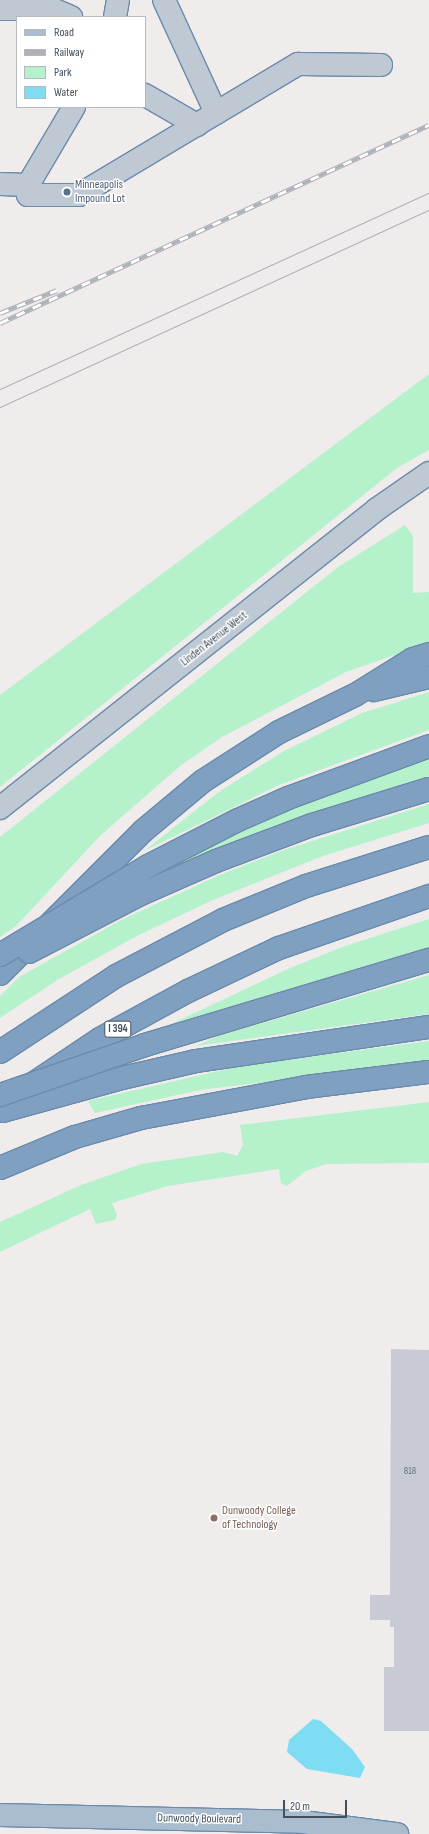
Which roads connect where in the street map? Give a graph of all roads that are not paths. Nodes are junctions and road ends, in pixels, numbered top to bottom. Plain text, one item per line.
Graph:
1 (118, 0) edge
2 (164, 0) edge
3 (0, 9) edge
4 (69, 16) edge
5 (115, 16) edge
6 (381, 65) dead end
7 (146, 96) edge
8 (73, 108) edge
9 (216, 113) junction
10 (197, 124) junction
11 (0, 184) edge
12 (28, 185) junction
13 (429, 472) edge
14 (429, 654) edge
15 (429, 677) edge
16 (355, 695) junction
17 (429, 746) edge
18 (429, 789) edge
19 (0, 808) edge
20 (429, 847) edge
21 (429, 896) edge
22 (0, 954) edge
23 (429, 960) edge
24 (0, 970) edge
25 (0, 974) edge
26 (429, 1026) edge
27 (0, 1052) edge
28 (429, 1072) edge
29 (429, 1085) edge
30 (0, 1095) edge
31 (0, 1106) edge
32 (188, 1109) junction
33 (0, 1112) edge
34 (0, 1168) edge
35 (0, 1815) edge
36 (207, 1827) edge
37 (397, 1834) edge

1 - 5 street
2 - 9 street
3 - 4 street
6 - 9 street
7 - 10 street
8 - 12 street
9 - 10 street
10 - 12 street
11 - 12 street
13 - 19 street, Linden Avenue West
14 - 16 highway
15 - 16 highway
16 - 25 highway, bridge
17 - 22 highway, bridge
18 - 24 highway, bridge
20 - 27 highway
21 - 31 highway, I 394, bridge
23 - 30 highway, bridge
26 - 33 highway
28 - 32 highway
29 - 32 highway
32 - 34 highway
35 - 36 main road, Dunwoody Boulevard
36 - 37 main road, Dunwoody Boulevard

